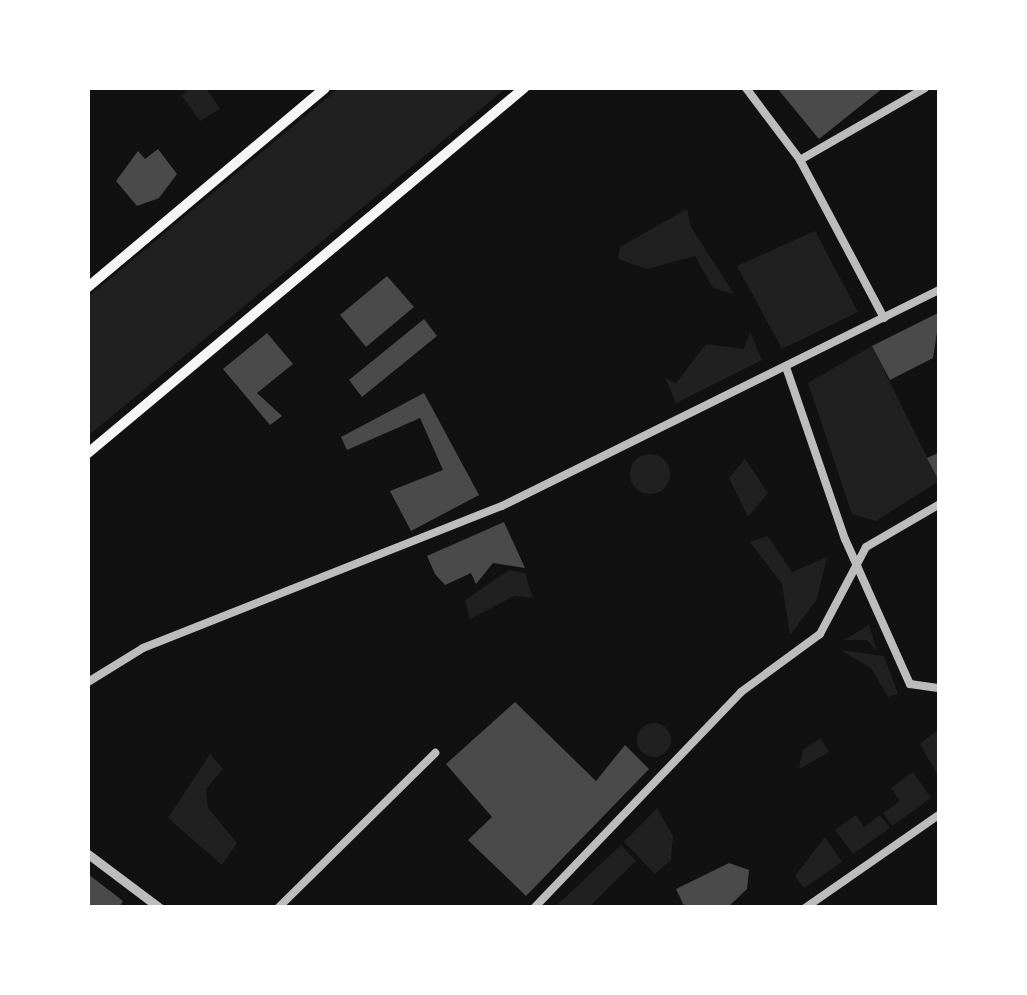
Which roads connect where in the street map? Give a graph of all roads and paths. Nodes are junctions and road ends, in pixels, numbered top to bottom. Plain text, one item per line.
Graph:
1 (324, 88) edge
2 (524, 88) edge
3 (746, 88) edge
4 (924, 88) edge
5 (800, 160) junction
6 (88, 288) edge
7 (940, 290) edge
8 (884, 318) junction
9 (786, 366) junction
10 (88, 453) edge
11 (940, 504) edge
12 (856, 564) junction
13 (88, 682) edge
14 (940, 688) edge
15 (435, 753) dead end
16 (940, 814) edge
17 (88, 854) edge
18 (160, 908) edge
19 (278, 908) edge
20 (534, 908) edge
21 (805, 908) edge

1 - 6 main road
2 - 10 main road
3 - 5 street
4 - 5 street
5 - 8 street
7 - 8 street
8 - 9 street
9 - 12 street
9 - 13 street
11 - 12 street
12 - 14 street
12 - 20 street
15 - 19 street
16 - 21 street
17 - 18 street

